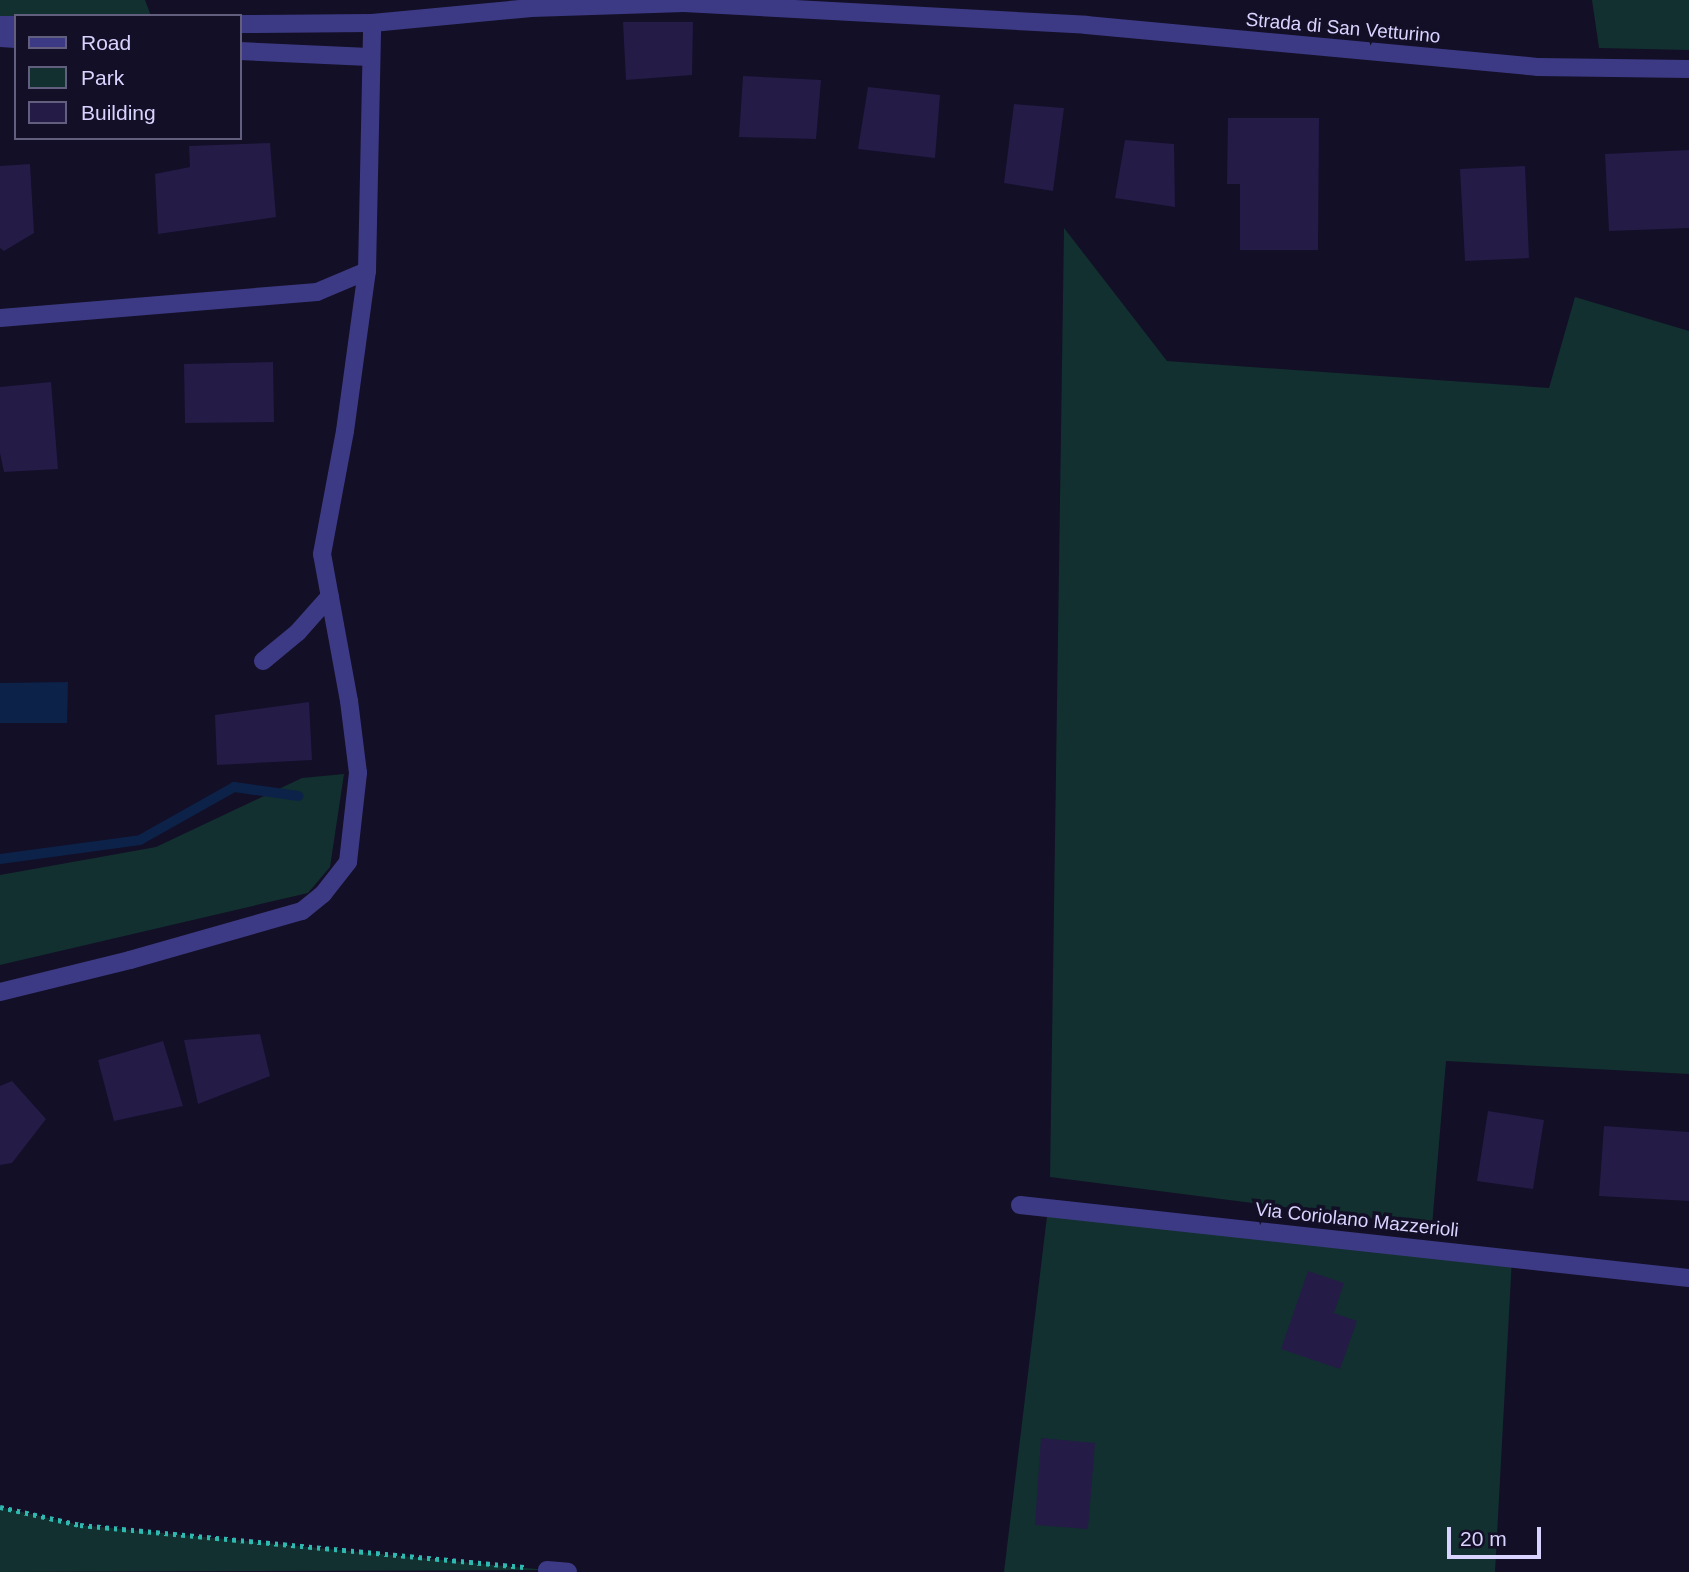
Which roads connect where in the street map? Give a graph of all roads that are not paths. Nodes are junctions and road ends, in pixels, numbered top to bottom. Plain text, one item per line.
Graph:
1 (780, 4) edge
2 (372, 23) junction
3 (242, 24) edge
4 (242, 51) edge
5 (369, 57) junction
6 (1689, 69) edge
7 (367, 271) junction
8 (0, 318) edge
9 (330, 596) junction
10 (263, 661) dead end
11 (0, 992) edge
12 (1020, 1205) dead end
13 (1689, 1278) edge
14 (547, 1570) road end
15 (568, 1572) edge

1 - 2 street, Strada di San Vetturino
1 - 6 street, Strada di San Vetturino
2 - 3 street, Strada di San Vetturino
2 - 5 street
4 - 5 street
5 - 7 street
7 - 8 street
7 - 9 street
9 - 10 street
9 - 11 street
12 - 13 street, Via Coriolano Mazzerioli
14 - 15 street

